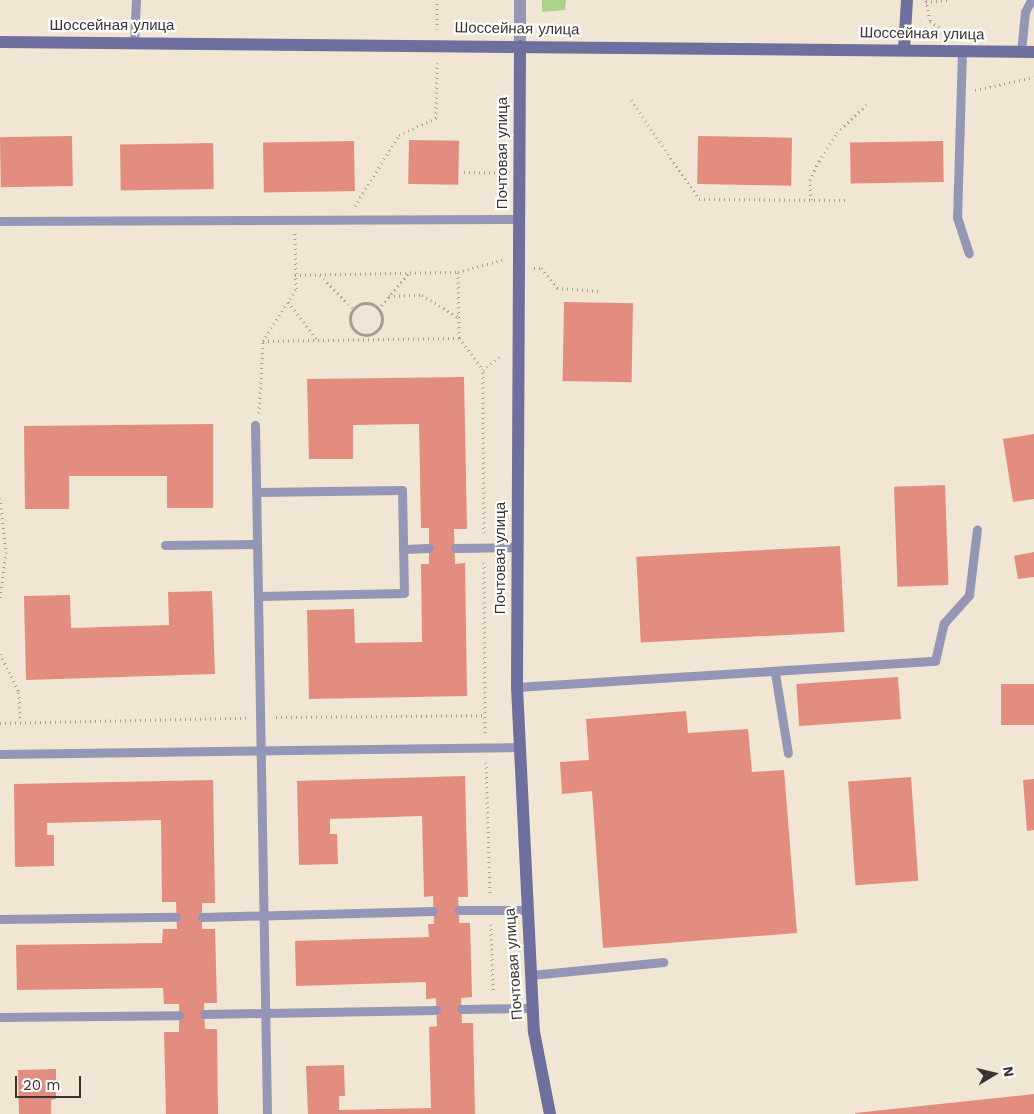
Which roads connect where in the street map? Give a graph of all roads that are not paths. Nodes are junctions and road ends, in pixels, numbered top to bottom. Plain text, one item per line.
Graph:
1 (136, 0) edge
2 (520, 0) edge
3 (907, 0) edge
4 (1030, 0) edge
5 (0, 42) edge
6 (134, 42) junction
7 (520, 46) junction
8 (904, 50) junction
9 (962, 51) junction
10 (1028, 52) edge
11 (519, 219) junction
12 (0, 221) edge
13 (969, 253) dead end
14 (256, 425) road end
15 (257, 492) junction
16 (977, 529) dead end
17 (257, 544) junction
18 (164, 545) dead end
19 (518, 547) junction
20 (429, 548) dead end
21 (455, 548) dead end
22 (403, 549) junction
23 (258, 596) junction
24 (775, 673) junction
25 (517, 687) junction
26 (520, 746) junction
27 (261, 750) junction
28 (788, 753) dead end
29 (0, 754) edge
30 (459, 910) dead end
31 (526, 910) junction
32 (433, 911) dead end
33 (263, 916) junction
34 (202, 917) dead end
35 (176, 918) dead end
36 (0, 919) edge
37 (663, 962) dead end
38 (530, 975) junction
39 (533, 1008) junction
40 (461, 1009) dead end
41 (436, 1010) dead end
42 (265, 1013) junction
43 (179, 1014) dead end
44 (204, 1014) dead end
45 (0, 1017) edge
46 (267, 1114) edge
47 (550, 1114) edge

1 - 6 lane
2 - 7 street, Почтовая улица
3 - 8 street
4 - 10 lane
5 - 6 street, Шоссейная улица
6 - 7 street, Шоссейная улица
7 - 8 street, Шоссейная улица
7 - 11 street, Почтовая улица
8 - 9 street, Шоссейная улица
9 - 10 street, Шоссейная улица
9 - 13 lane
11 - 12 lane
11 - 19 street, Почтовая улица
14 - 15 lane
15 - 17 lane
15 - 22 lane
16 - 24 lane
17 - 18 lane
17 - 23 lane
19 - 21 lane
19 - 25 street, Почтовая улица
20 - 22 lane
22 - 23 lane
23 - 27 lane
24 - 25 lane
24 - 28 lane
25 - 26 street, Почтовая улица
26 - 27 lane
26 - 31 street, Почтовая улица
27 - 29 lane
27 - 33 lane
30 - 31 lane
31 - 38 street, Почтовая улица
32 - 33 lane
33 - 34 lane
33 - 42 lane
35 - 36 lane
37 - 38 lane
38 - 39 street, Почтовая улица
39 - 40 lane
39 - 47 street, Почтовая улица
41 - 42 lane
42 - 44 lane
42 - 46 lane
43 - 45 lane

